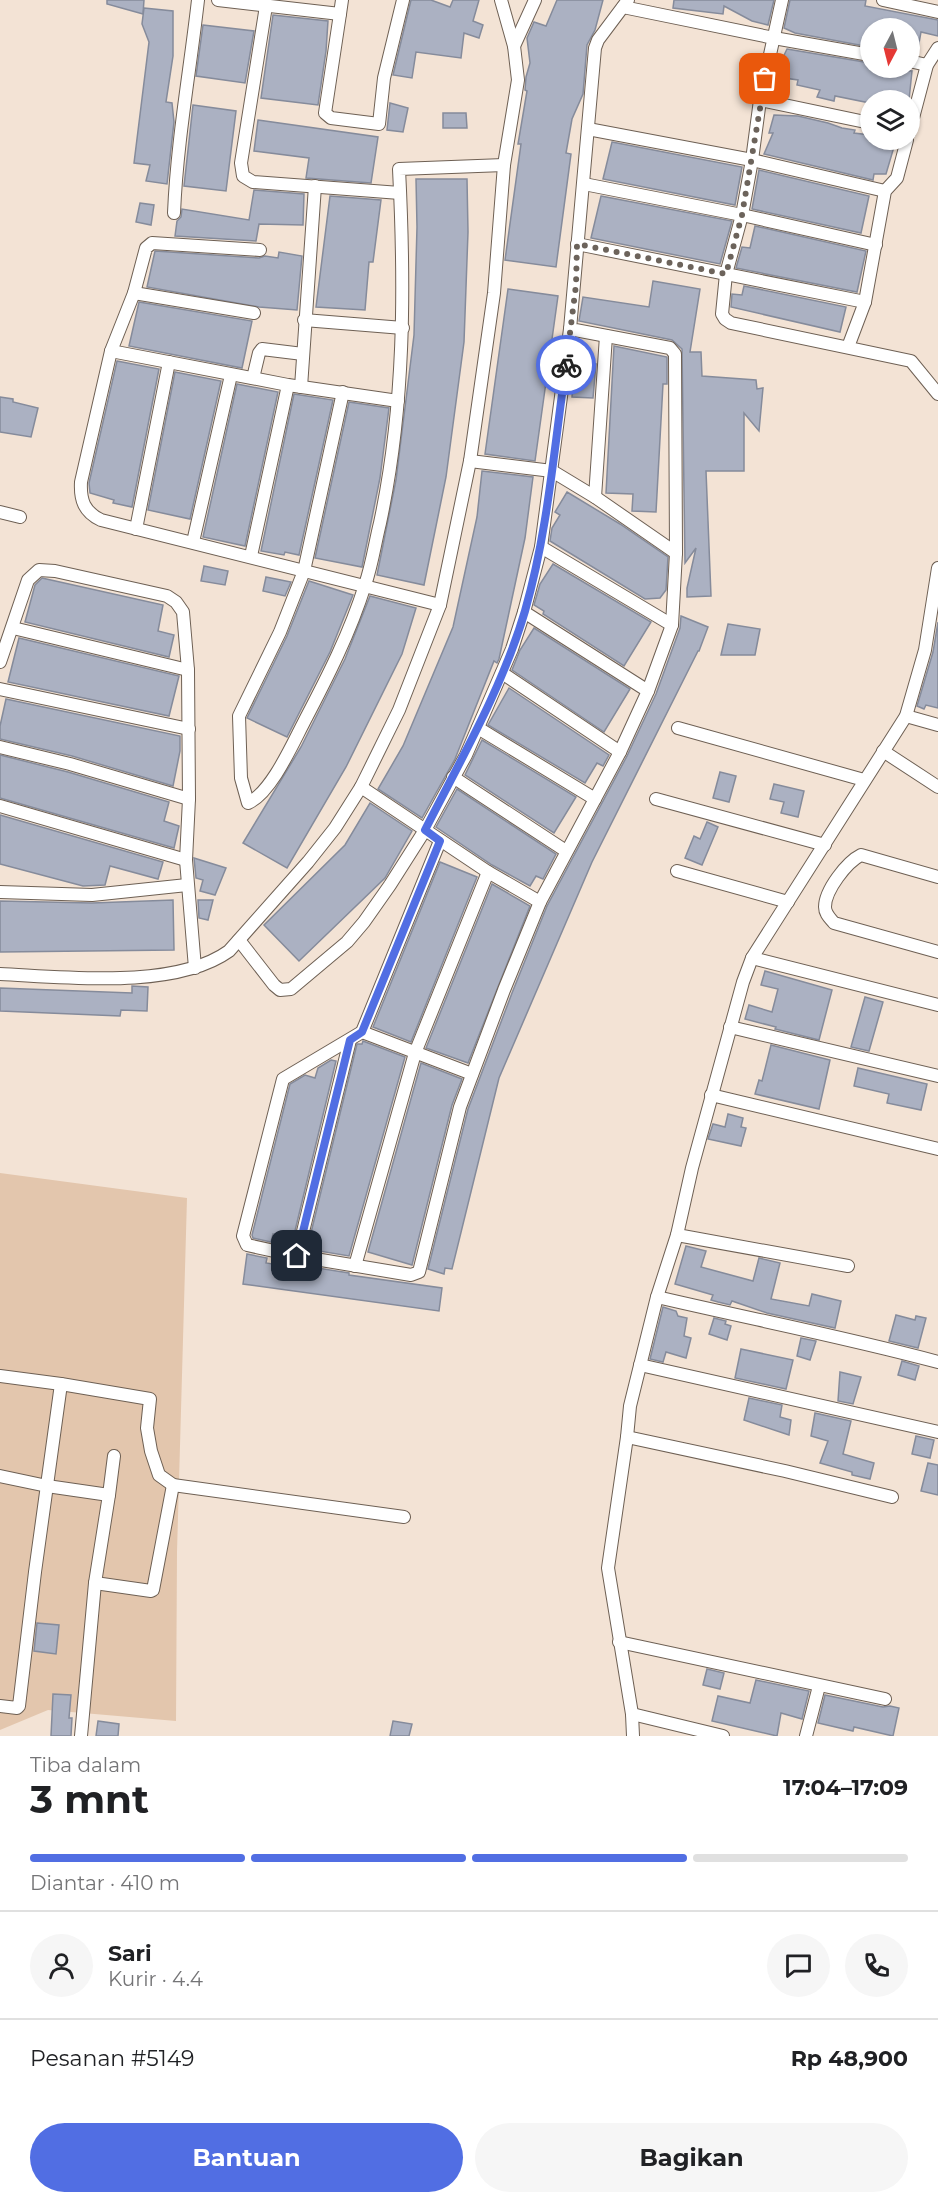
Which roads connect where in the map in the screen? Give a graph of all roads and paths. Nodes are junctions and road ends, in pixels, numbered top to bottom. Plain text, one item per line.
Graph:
1 (198, 0) edge
2 (218, 0) edge
3 (342, 0) edge
4 (403, 0) edge
5 (501, 0) edge
6 (534, 0) edge
7 (782, 0) edge
8 (883, 0) edge
9 (625, 4) edge
10 (266, 6) junction
11 (938, 12) edge
12 (340, 14) junction
13 (774, 38) junction
14 (514, 46) junction
15 (938, 48) edge
16 (860, 53) edge
17 (920, 64) edge
18 (927, 65) junction
19 (920, 91) edge
20 (760, 100) junction
21 (860, 121) edge
22 (588, 129) junction
23 (904, 150) edge
24 (752, 160) junction
25 (504, 165) junction
26 (584, 184) junction
27 (315, 186) junction
28 (885, 191) junction
29 (400, 193) junction
30 (174, 213) dead end
31 (742, 215) junction
32 (577, 244) junction
33 (876, 245) junction
34 (260, 250) dead end
35 (726, 274) junction
36 (134, 293) junction
37 (865, 302) junction
38 (254, 313) dead end
39 (304, 320) junction
40 (403, 328) junction
41 (570, 329) junction
42 (606, 336) junction
43 (848, 347) junction
44 (111, 351) junction
45 (303, 354) junction
46 (169, 362) junction
47 (231, 375) junction
48 (253, 378) junction
49 (295, 386) junction
50 (343, 392) junction
51 (938, 394) edge
52 (399, 401) junction
53 (470, 461) junction
54 (552, 471) junction
55 (595, 497) junction
56 (0, 512) edge
57 (20, 517) dead end
58 (136, 528) junction
59 (193, 542) junction
60 (541, 547) junction
61 (676, 553) junction
62 (251, 556) junction
63 (938, 568) edge
64 (304, 571) junction
65 (937, 583) edge
66 (365, 585) junction
67 (440, 605) junction
68 (525, 612) junction
69 (672, 625) junction
70 (13, 628) junction
71 (925, 650) junction
72 (938, 653) edge
73 (0, 662) edge
74 (188, 670) junction
75 (502, 673) junction
76 (0, 689) edge
77 (648, 691) junction
78 (906, 716) junction
79 (938, 725) edge
80 (478, 728) junction
81 (678, 728) dead end
82 (189, 729) junction
83 (0, 747) edge
84 (883, 751) junction
85 (620, 752) junction
86 (453, 777) junction
87 (864, 780) junction
88 (361, 787) junction
89 (938, 787) edge
90 (189, 799) junction
91 (595, 799) junction
92 (656, 799) dead end
93 (0, 806) edge
94 (425, 830) junction
95 (440, 841) junction
96 (825, 845) junction
97 (566, 850) junction
98 (186, 860) junction
99 (677, 871) dead end
100 (488, 872) junction
101 (938, 877) edge
102 (187, 885) junction
103 (0, 892) edge
104 (540, 902) junction
105 (788, 902) junction
106 (239, 940) junction
107 (938, 952) edge
108 (752, 958) junction
109 (195, 968) junction
110 (0, 974) edge
111 (938, 1005) edge
112 (730, 1027) junction
113 (362, 1032) junction
114 (350, 1040) junction
115 (415, 1053) junction
116 (472, 1074) junction
117 (938, 1076) edge
118 (711, 1095) junction
119 (938, 1149) edge
120 (677, 1235) junction
121 (297, 1256) junction
122 (355, 1266) junction
123 (848, 1266) dead end
124 (657, 1297) junction
125 (938, 1362) edge
126 (640, 1365) junction
127 (0, 1376) edge
128 (61, 1384) junction
129 (938, 1432) edge
130 (627, 1437) junction
131 (114, 1456) dead end
132 (0, 1476) edge
133 (172, 1485) junction
134 (47, 1486) junction
135 (109, 1495) junction
136 (892, 1497) dead end
137 (404, 1517) dead end
138 (95, 1583) junction
139 (619, 1642) junction
140 (819, 1686) junction
141 (885, 1699) dead end
142 (0, 1706) edge
143 (632, 1714) junction
144 (81, 1736) edge
145 (633, 1736) edge
146 (723, 1736) edge
147 (806, 1736) edge

1 - 30 street
2 - 10 street
3 - 12 street
4 - 12 street
5 - 14 street
6 - 14 street
7 - 13 street
8 - 11 street
9 - 13 street
9 - 22 street
10 - 12 street
10 - 27 street
13 - 16 street
13 - 20 street
14 - 25 street
15 - 18 street
17 - 18 street
18 - 19 street
20 - 21 street
20 - 24 street
22 - 24 street
22 - 26 street
23 - 28 street
24 - 28 street
24 - 31 street
25 - 29 street
25 - 53 street
26 - 31 street
26 - 32 street
27 - 29 street
27 - 39 street
28 - 33 street
29 - 40 street
31 - 33 street
31 - 35 street
32 - 35 street
32 - 41 street
33 - 37 street
34 - 36 street
35 - 37 street
35 - 43 street
36 - 38 street
36 - 44 street
37 - 43 street
39 - 40 street
39 - 45 street
40 - 52 street
41 - 42 street
41 - 54 street
42 - 55 street
42 - 61 street
43 - 51 street
44 - 46 street
44 - 58 street
45 - 48 street
45 - 49 street
46 - 47 street
46 - 58 street
47 - 48 street
47 - 59 street
48 - 49 street
49 - 50 street
49 - 62 street
50 - 52 street
50 - 64 street
52 - 66 street
53 - 54 street
53 - 67 street
54 - 55 street
54 - 60 street
55 - 61 street
56 - 57 street
58 - 59 street
59 - 62 street
60 - 68 street
60 - 69 street
61 - 69 street
62 - 64 street
63 - 65 street
64 - 66 street
64 - 66 street
65 - 71 street
66 - 67 street
67 - 88 street
68 - 75 street
68 - 77 street
69 - 77 street
70 - 73 street
70 - 74 street
70 - 74 street
71 - 72 street
71 - 78 street
74 - 82 street
75 - 80 street
75 - 85 street
76 - 82 street
77 - 85 street
78 - 79 street
78 - 84 street
80 - 86 street
80 - 91 street
81 - 87 street
82 - 90 street
83 - 90 street
84 - 87 street
84 - 89 street
85 - 91 street
86 - 94 street
86 - 97 street
87 - 96 street
88 - 94 street
88 - 106 street
90 - 98 street
91 - 97 street
92 - 96 street
93 - 98 street
94 - 95 street
94 - 106 street
95 - 100 street
95 - 113 street
96 - 105 street
97 - 104 street
98 - 102 street
99 - 105 street
100 - 104 street
100 - 115 street
101 - 107 street
102 - 103 street
102 - 109 street
104 - 116 street
105 - 108 street
106 - 109 street
108 - 111 street
108 - 112 street
109 - 110 street
112 - 117 street
112 - 118 street
113 - 114 street
113 - 115 street
114 - 121 street
114 - 121 street
115 - 116 street
115 - 122 street
116 - 122 street
118 - 119 street
118 - 120 street
120 - 123 street
120 - 124 street
121 - 122 street
124 - 125 street
124 - 126 street
126 - 129 street
126 - 130 street
127 - 128 street
128 - 133 street
128 - 134 street
130 - 136 street
130 - 139 street
131 - 135 street
132 - 134 street
133 - 137 street
133 - 138 street
134 - 135 street
134 - 142 street
135 - 138 street
138 - 144 street
139 - 140 street
139 - 143 street
140 - 141 street
140 - 147 street
143 - 145 street
143 - 146 street

